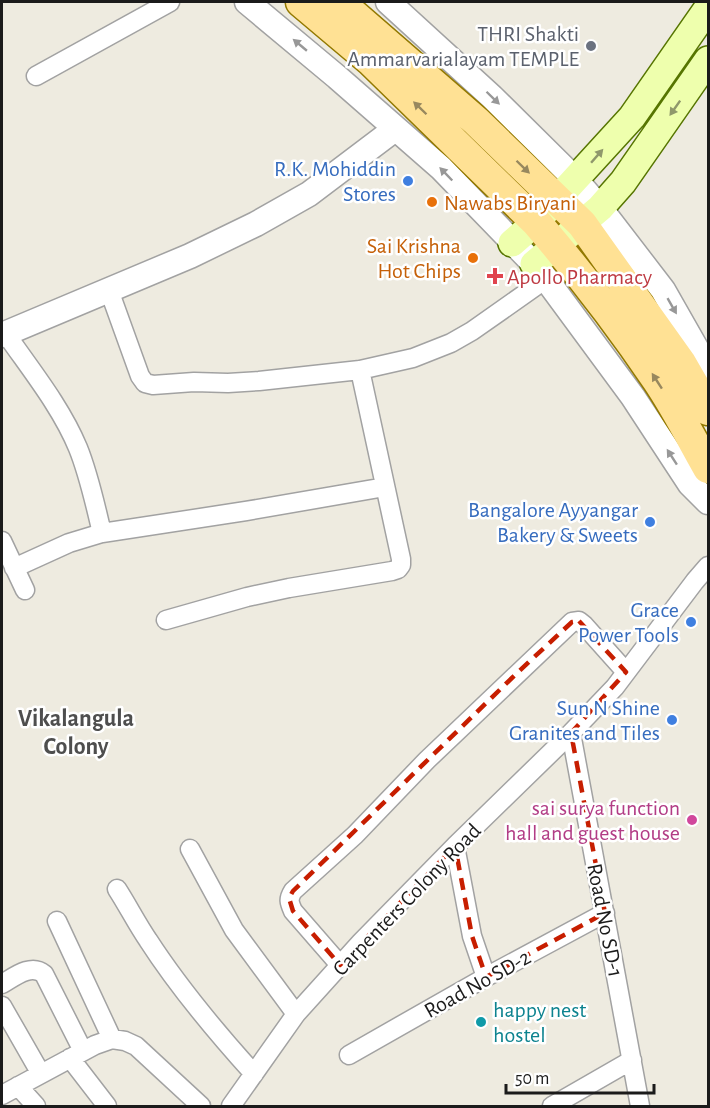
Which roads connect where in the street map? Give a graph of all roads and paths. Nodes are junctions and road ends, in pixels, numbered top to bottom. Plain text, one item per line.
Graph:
1 (170, 2) edge
2 (247, 2) edge
3 (301, 2) edge
4 (339, 2) edge
5 (388, 2) edge
6 (708, 8) edge
7 (708, 60) edge
8 (36, 76) dead end
9 (395, 129) junction
10 (567, 190) junction
11 (591, 216) junction
12 (536, 222) junction
13 (512, 243) junction
14 (556, 246) junction
15 (540, 272) junction
16 (109, 290) junction
17 (4, 334) edge
18 (708, 369) edge
19 (360, 370) junction
20 (708, 410) edge
21 (708, 468) edge
22 (385, 487) junction
23 (708, 502) edge
24 (102, 533) junction
25 (2, 541) edge
26 (708, 566) edge
27 (14, 568) junction
28 (25, 590) dead end
29 (166, 620) dead end
30 (626, 672) junction
31 (571, 733) junction
32 (455, 846) junction
33 (190, 849) dead end
34 (117, 889) dead end
35 (605, 913) junction
36 (57, 921) dead end
37 (340, 965) junction
38 (486, 977) junction
39 (2, 984) edge
40 (2, 1006) edge
41 (296, 1014) junction
42 (9, 1034) edge
43 (112, 1039) junction
44 (77, 1055) junction
45 (349, 1055) dead end
46 (632, 1060) junction
47 (41, 1074) junction
48 (254, 1074) junction
49 (18, 1086) junction
50 (2, 1095) edge
51 (36, 1107) edge
52 (107, 1107) edge
53 (201, 1107) edge
54 (231, 1107) edge
55 (552, 1107) edge
56 (640, 1107) edge

1 - 8 street
9 -> 2 street
12 -> 3 main road
4 -> 10 main road
5 -> 10 street
10 -> 6 main road
7 -> 11 main road
13 -> 9 street
9 - 16 street
10 - 11 main road
10 - 12 main road
11 - 14 main road
11 -> 18 street
11 - 20 main road
12 - 13 main road
12 - 14 main road
13 - 15 street
14 - 15 main road
21 -> 14 main road
15 - 19 street
23 -> 15 street
16 - 17 street
16 - 19 street
17 - 24 street
19 - 22 street
22 - 24 street
22 - 29 street
24 - 27 street
25 - 27 street
26 - 30 street, Carpenters Colony Road
27 - 28 street
30 - 31 street, Carpenters Colony Road
30 - 37 street
31 - 32 street, Carpenters Colony Road
31 - 35 street, Road No SD-1
32 - 37 street, Carpenters Colony Road
32 - 38 street
33 - 41 street
34 - 48 street
35 - 38 street, Road No SD-2
35 - 46 street, Road No SD-1
36 - 43 street
37 - 41 street, Carpenters Colony Road
38 - 45 street, Road No SD-2
39 - 44 street
40 - 42 street
41 - 48 street, Carpenters Colony Road
42 - 47 street
43 - 44 street
43 - 53 street
44 - 47 street
44 - 52 street
46 - 55 street
46 - 56 street, Road No SD-1
47 - 49 street
48 - 54 street, Carpenters Colony Road
49 - 50 street
49 - 51 street

